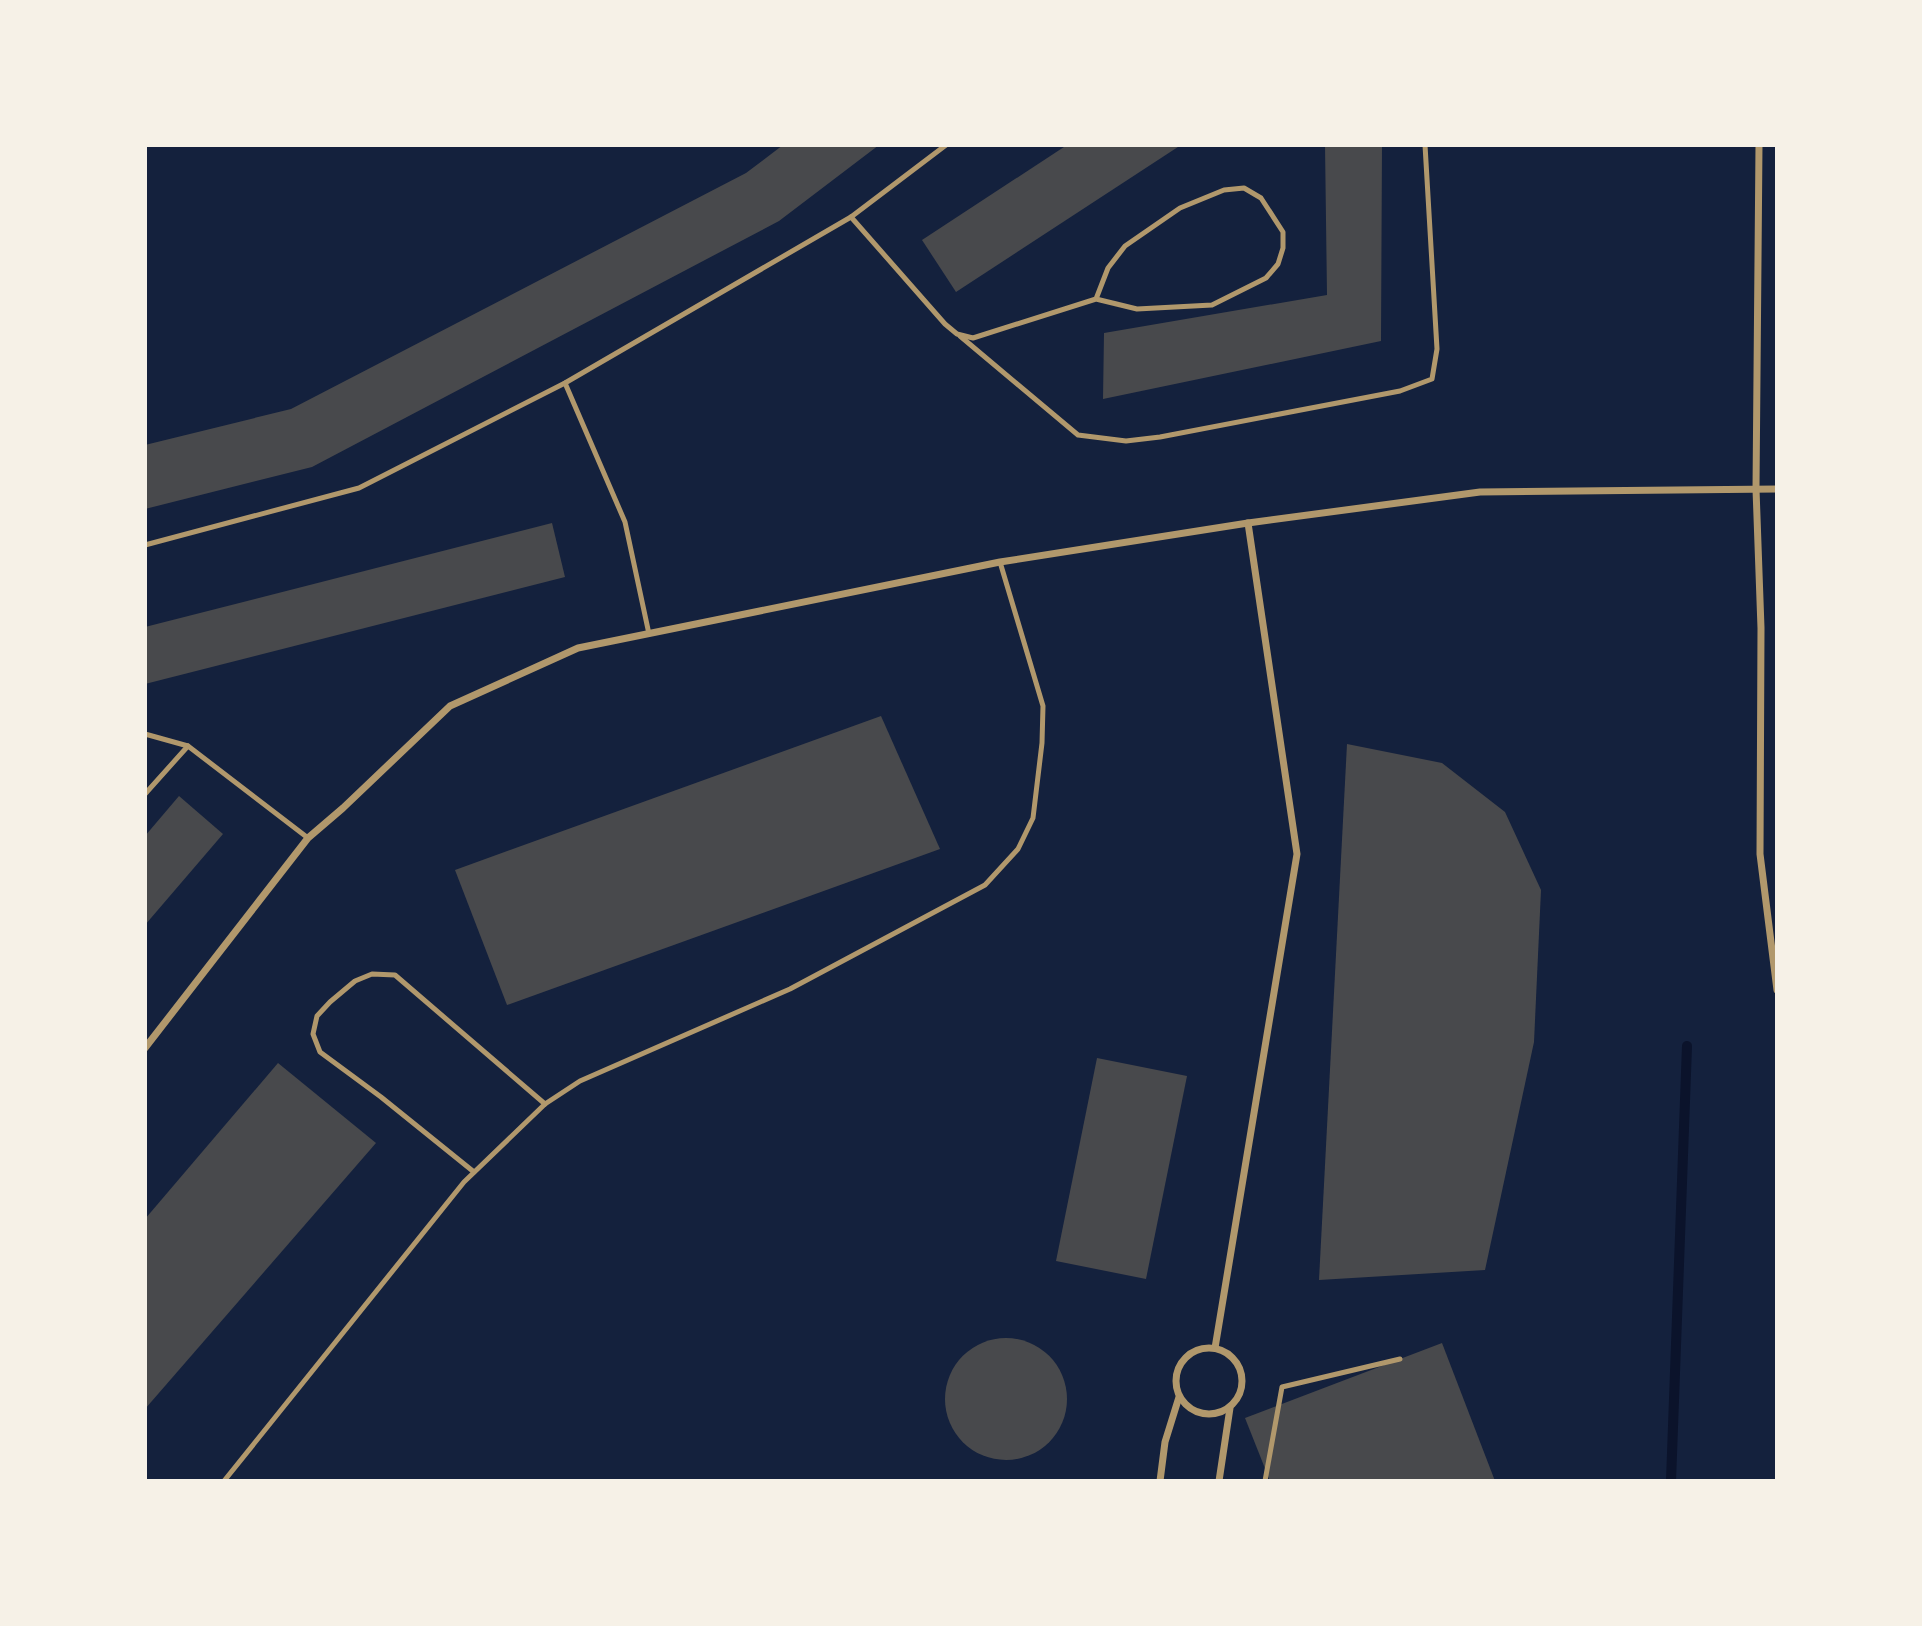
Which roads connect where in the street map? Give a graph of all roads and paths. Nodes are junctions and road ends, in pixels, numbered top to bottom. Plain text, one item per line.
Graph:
1 (946, 145) edge
2 (1425, 145) edge
3 (1759, 145) edge
4 (851, 217) junction
5 (1097, 299) junction
6 (957, 334) junction
7 (565, 383) junction
8 (1756, 489) junction
9 (1777, 489) edge
10 (1248, 523) junction
11 (145, 545) edge
12 (1000, 562) junction
13 (649, 634) junction
14 (145, 734) edge
15 (188, 746) junction
16 (145, 794) edge
17 (308, 838) junction
18 (1777, 990) edge
19 (145, 1048) edge
20 (545, 1104) junction
21 (474, 1172) junction
22 (1215, 1348) junction
23 (1399, 1359) dead end
24 (1179, 1396) junction
25 (1230, 1408) junction
26 (224, 1481) edge
27 (1160, 1481) edge
28 (1219, 1481) edge
29 (1265, 1481) edge

1 - 4 lane
2 - 6 lane
3 - 8 street
4 - 6 lane
4 - 7 lane
5 - 5 lane
5 - 6 lane
7 - 11 lane
7 - 13 lane
8 - 9 street
8 - 10 street
8 - 18 street
10 - 12 street
10 - 22 street
12 - 13 street
12 - 20 lane
13 - 17 street
14 - 15 lane
15 - 16 lane
15 - 17 lane
17 - 19 street
20 - 21 lane
20 - 21 lane
21 - 26 lane
22 - 24 street
22 - 25 street
23 - 29 lane
24 - 25 street
24 - 27 street
25 - 28 street

